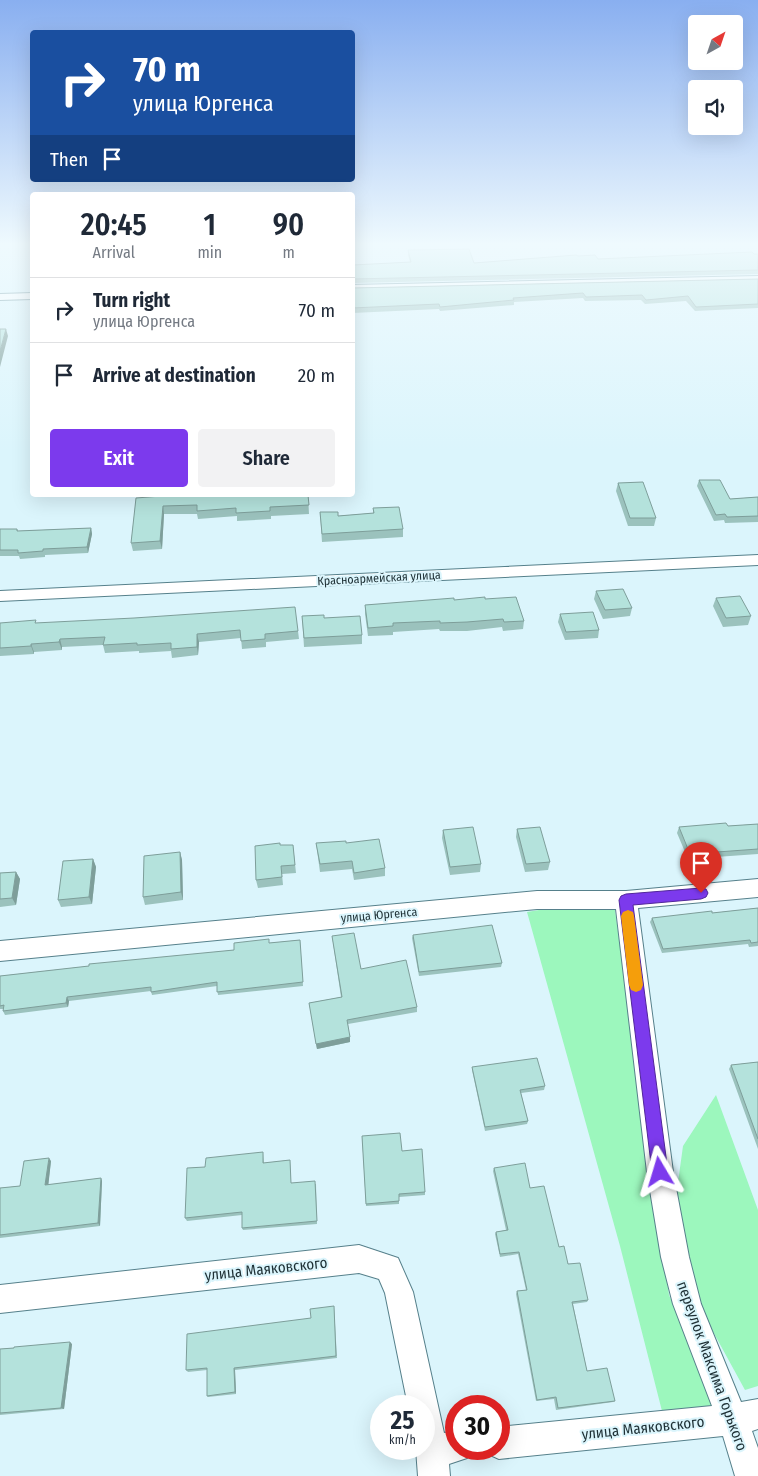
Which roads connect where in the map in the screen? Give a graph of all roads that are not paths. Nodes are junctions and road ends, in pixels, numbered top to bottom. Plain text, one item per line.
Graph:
1 (758, 560) edge
2 (0, 596) edge
3 (758, 888) edge
4 (626, 900) junction
5 (0, 951) edge
6 (0, 1299) edge
7 (421, 1395) edge
8 (746, 1416) edge
9 (435, 1441) edge
10 (510, 1442) edge
11 (441, 1458) edge
12 (751, 1476) edge

1 - 2 street, Красноармейская улица
3 - 4 street, улица Юргенса
4 - 5 street, улица Юргенса
4 - 8 street, переулок Максима Горького
6 - 7 street, улица Маяковского
8 - 10 street, улица Маяковского
8 - 12 street, переулок Максима Горького
9 - 11 street

